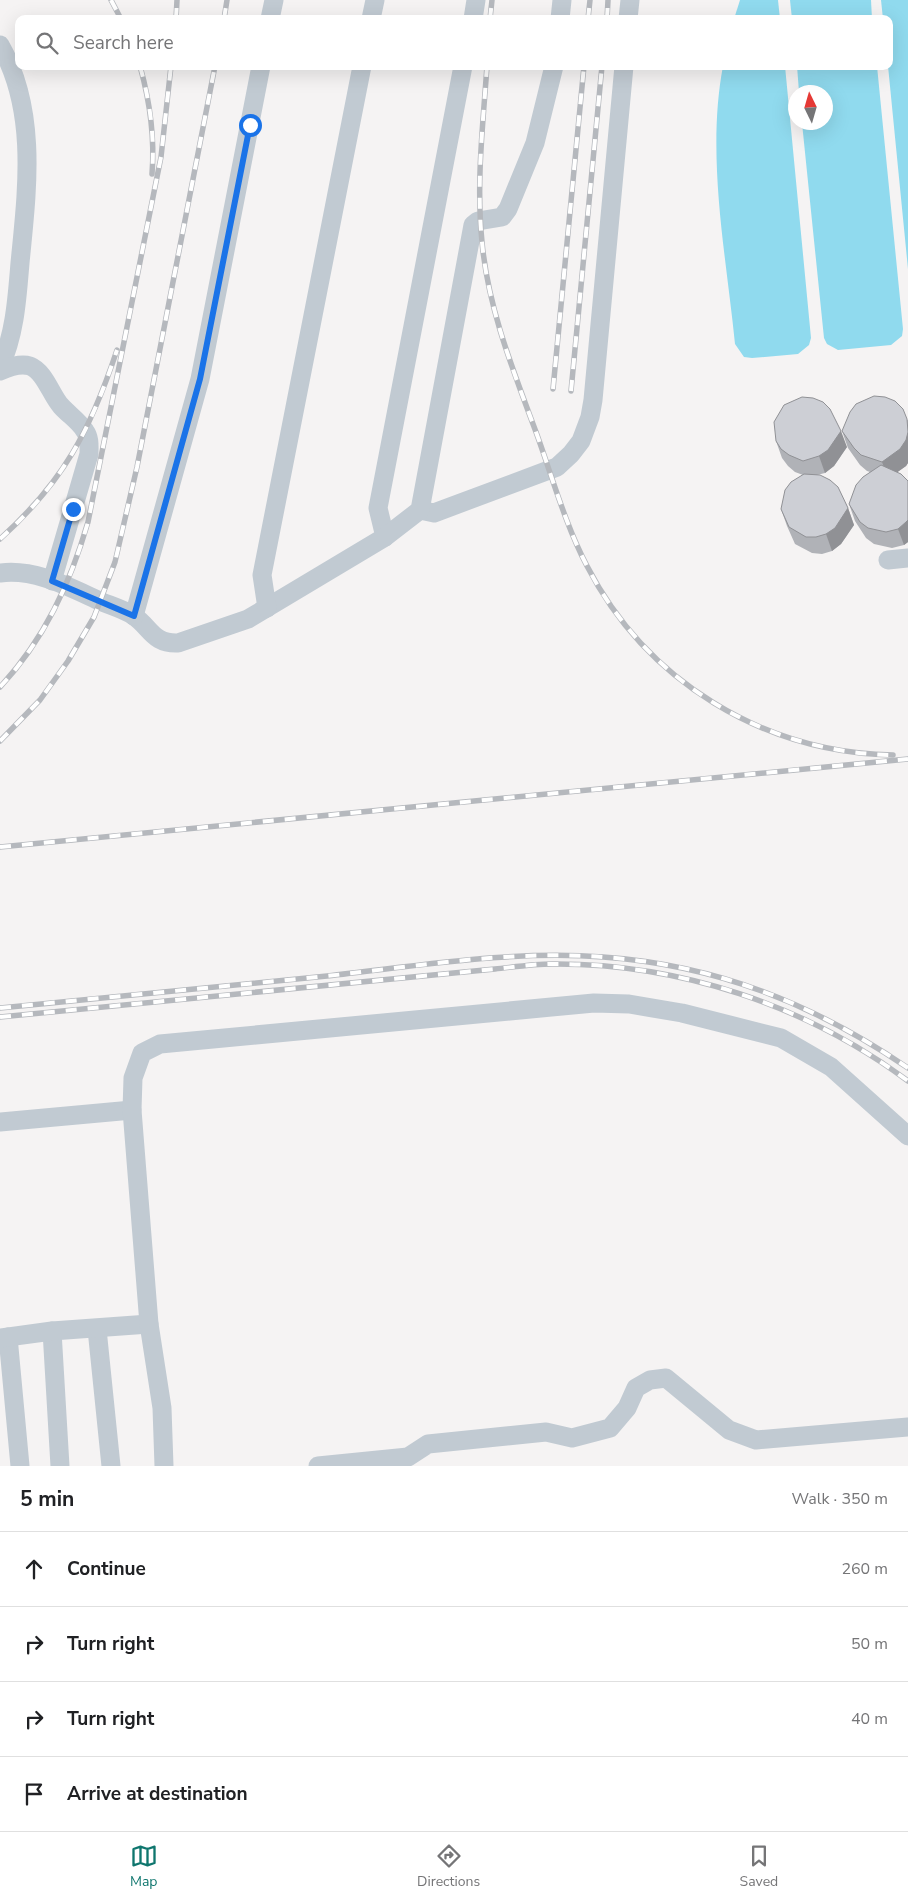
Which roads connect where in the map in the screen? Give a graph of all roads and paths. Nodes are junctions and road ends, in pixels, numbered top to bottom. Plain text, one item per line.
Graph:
1 (274, 0) edge
2 (375, 0) edge
3 (476, 0) edge
4 (562, 0) edge
5 (630, 0) edge
6 (271, 15) edge
7 (373, 15) edge
8 (474, 15) edge
9 (560, 15) edge
10 (628, 15) edge
11 (0, 46) edge
12 (260, 70) edge
13 (361, 70) edge
14 (462, 70) edge
15 (553, 70) edge
16 (624, 70) edge
17 (0, 369) edge
18 (420, 510) junction
19 (385, 537) junction
20 (908, 558) edge
21 (888, 560) dead end
22 (0, 573) edge
23 (52, 581) junction
24 (267, 608) junction
25 (134, 616) junction
26 (132, 1110) junction
27 (0, 1122) edge
28 (908, 1136) edge
29 (150, 1324) junction
30 (97, 1329) junction
31 (52, 1331) junction
32 (4, 1338) edge
33 (908, 1427) edge
34 (20, 1466) edge
35 (60, 1466) edge
36 (112, 1466) edge
37 (164, 1466) edge
38 (318, 1466) edge

1 - 6 lane
2 - 7 lane
3 - 8 lane
4 - 9 lane
5 - 10 lane
11 - 17 lane
12 - 25 lane
13 - 24 lane
14 - 19 lane
15 - 18 lane
16 - 18 lane
17 - 23 lane
18 - 19 lane
19 - 24 lane
20 - 21 lane
22 - 23 lane
23 - 25 lane
24 - 25 lane
26 - 27 lane
26 - 28 lane
26 - 29 lane
29 - 30 lane
29 - 37 lane
30 - 31 lane
30 - 36 lane
31 - 32 lane
31 - 35 lane
32 - 34 lane
33 - 38 lane

